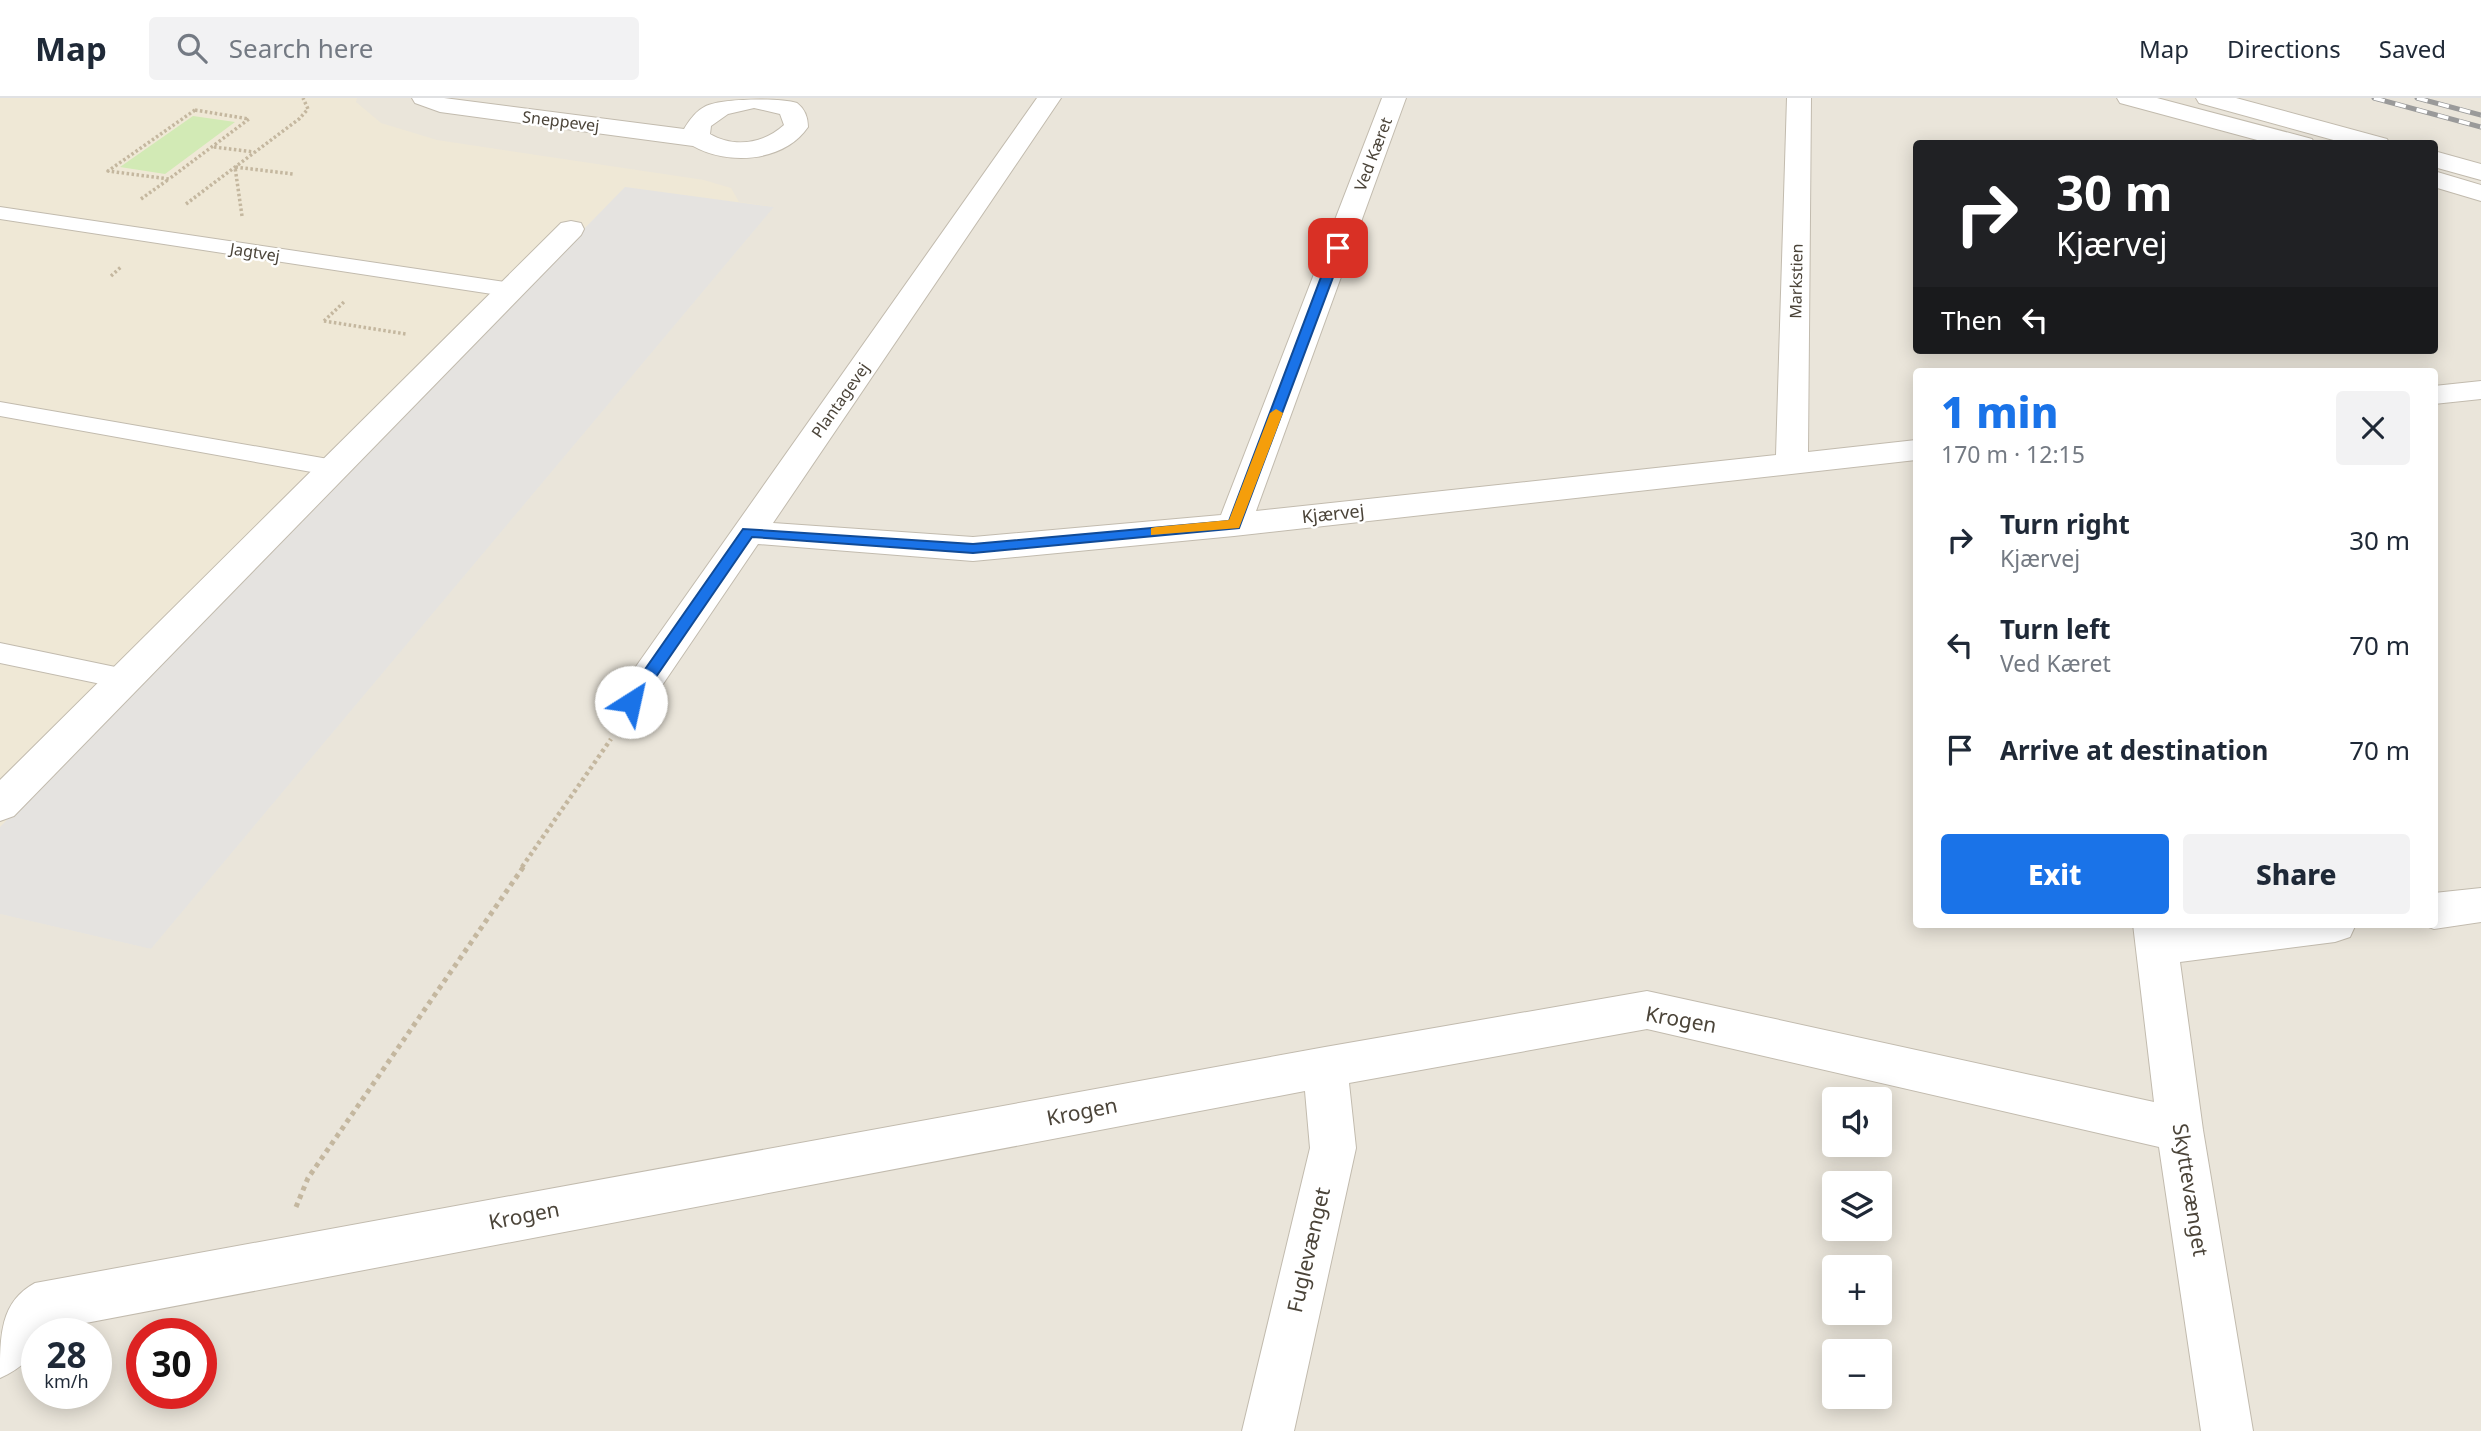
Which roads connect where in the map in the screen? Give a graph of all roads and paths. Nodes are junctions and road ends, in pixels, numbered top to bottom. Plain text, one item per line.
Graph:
1 (303, 98) edge
2 (424, 98) edge
3 (1049, 98) edge
4 (1394, 98) edge
5 (1799, 98) edge
6 (2129, 98) edge
7 (2208, 98) edge
8 (700, 139) dead end
9 (2288, 140) edge
10 (2363, 140) edge
11 (213, 147) junction
12 (256, 152) junction
13 (2438, 160) edge
14 (235, 167) junction
15 (2481, 172) edge
16 (293, 174) dead end
17 (169, 179) junction
18 (2438, 180) edge
19 (2481, 193) edge
20 (0, 213) edge
21 (100, 228) junction
22 (571, 229) dead end
23 (145, 235) junction
24 (259, 253) junction
25 (125, 265) dead end
26 (111, 276) dead end
27 (510, 290) junction
28 (345, 301) dead end
29 (459, 343) junction
30 (2481, 390) edge
31 (2438, 395) edge
32 (0, 408) edge
33 (1913, 450) edge
34 (1792, 463) junction
35 (334, 468) junction
36 (1234, 525) junction
37 (748, 532) junction
38 (0, 653) edge
39 (125, 679) junction
40 (631, 702) joint
41 (0, 805) edge
42 (2481, 905) edge
43 (2438, 910) edge
44 (2276, 928) edge
45 (2157, 936) edge
46 (1325, 1067) junction
47 (2180, 1130) junction
48 (272, 1263) junction
49 (0, 1352) edge
50 (1268, 1431) edge
51 (2227, 1431) edge

1 - 12 path
2 - 8 street, Sneppevej
3 - 37 street, Plantagevej
4 - 36 street, Ved Kæret
5 - 34 street, Markstien
6 - 9 street
7 - 10 street
11 - 12 path
11 - 17 path
11 - 17 path
12 - 14 path
13 - 15 street
14 - 16 path
14 - 23 path
14 - 24 path
17 - 21 path
18 - 19 street
20 - 21 lane, Jagtvej
21 - 23 lane, Jagtvej
22 - 27 street
23 - 24 lane, Jagtvej
24 - 27 lane, Jagtvej
25 - 26 path
27 - 29 street
28 - 29 path
29 - 35 street
30 - 31 street
32 - 35 lane
33 - 34 street, Kjærvej
34 - 36 street, Kjærvej
35 - 39 street
36 - 37 street, Kjærvej
37 - 40 street, Plantagevej
38 - 39 lane
39 - 41 street
40 - 48 path
42 - 43 street
44 - 45 street, Skyttevænget
45 - 47 street, Skyttevænget
46 - 47 street, Krogen
46 - 48 street, Krogen
46 - 50 street, Fuglevænget
47 - 51 street, Skyttevænget
48 - 49 street, Krogen

